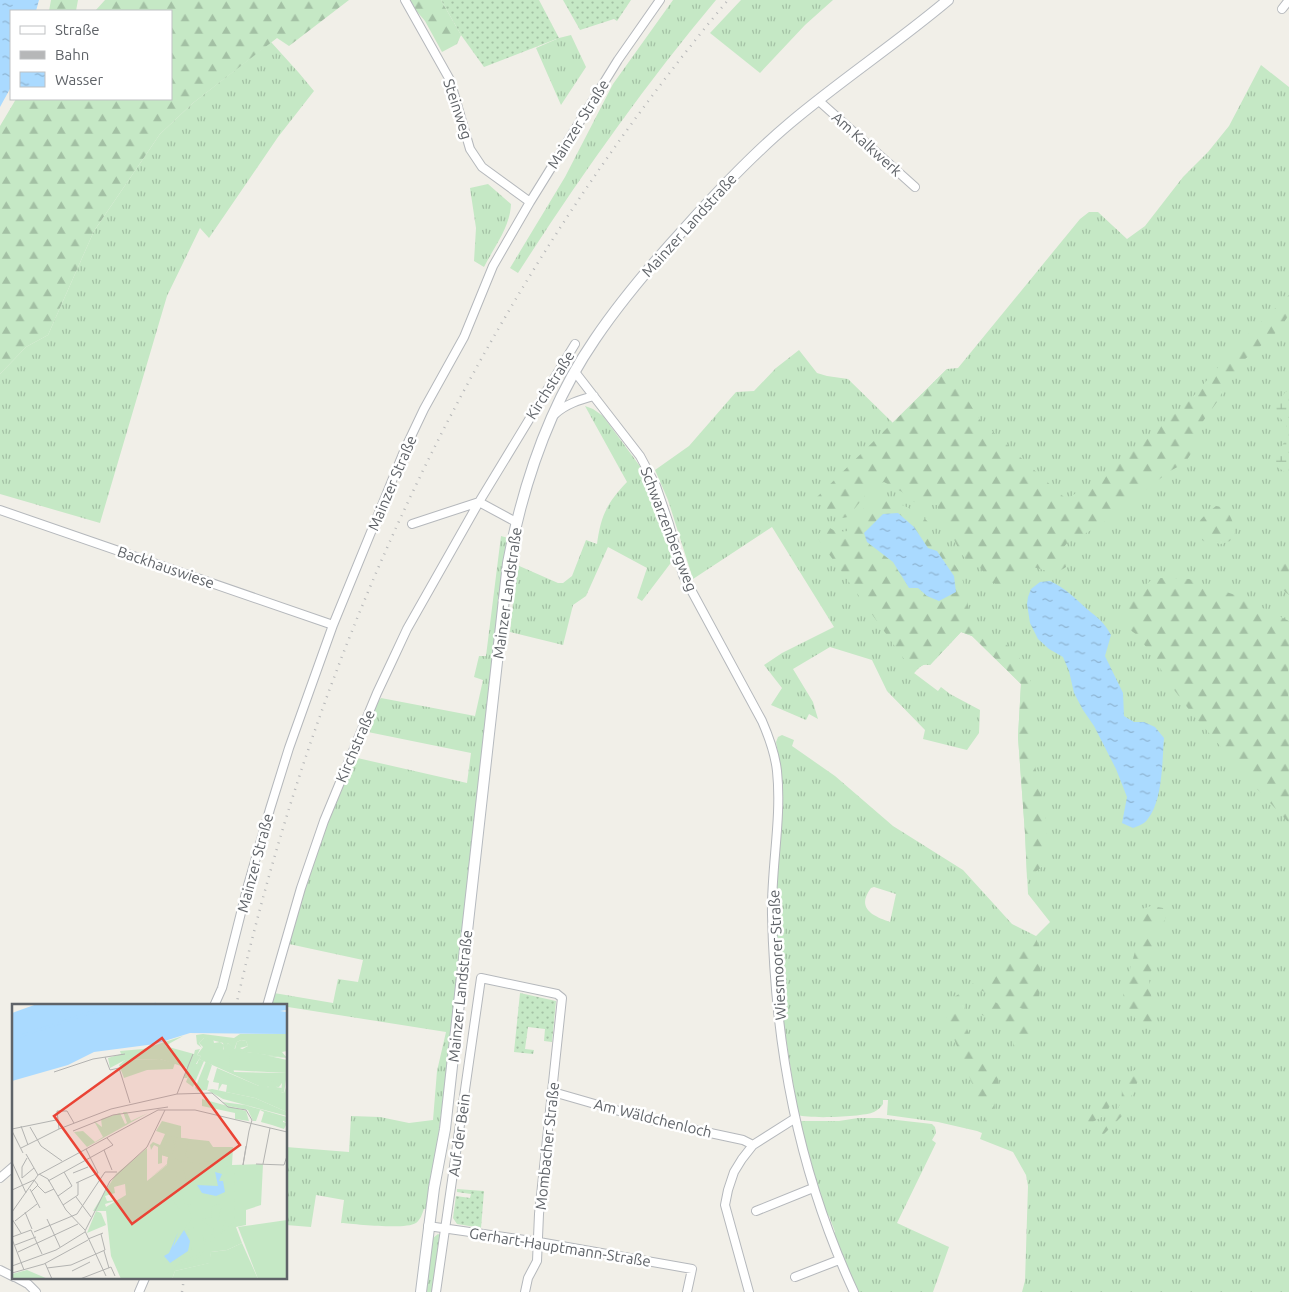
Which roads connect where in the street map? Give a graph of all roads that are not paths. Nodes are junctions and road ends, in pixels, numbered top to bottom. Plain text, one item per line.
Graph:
1 (405, 0) edge
2 (660, 0) edge
3 (948, 0) edge
4 (1289, 0) edge
5 (1282, 9) dead end
6 (819, 101) junction
7 (915, 187) dead end
8 (530, 202) junction
9 (576, 344) dead end
10 (575, 372) junction
11 (594, 396) junction
12 (552, 418) junction
13 (479, 502) junction
14 (0, 510) edge
15 (516, 522) junction
16 (412, 524) dead end
17 (333, 625) junction
18 (762, 721) joint
19 (480, 978) joint
20 (215, 1004) edge
21 (268, 1004) edge
22 (553, 1092) junction
23 (794, 1119) junction
24 (753, 1145) junction
25 (12, 1168) edge
26 (0, 1178) edge
27 (813, 1188) junction
28 (756, 1211) dead end
29 (428, 1226) junction
30 (445, 1228) junction
31 (539, 1242) junction
32 (839, 1260) junction
33 (0, 1270) edge
34 (12, 1276) edge
35 (795, 1277) dead end
36 (19, 1280) edge
37 (144, 1280) edge
38 (36, 1292) edge
39 (139, 1292) edge
40 (421, 1292) edge
41 (436, 1292) edge
42 (525, 1292) edge
43 (687, 1292) edge
44 (749, 1292) edge
45 (854, 1292) edge

1 - 8 street, Steinweg
2 - 8 street, Mainzer Straße
3 - 6 main road, Mainzer Landstraße
4 - 5 street
6 - 7 street, Am Kalkwerk
6 - 10 main road, Mainzer Landstraße
8 - 17 street, Mainzer Straße
9 - 13 street, Kirchstraße
10 - 11 street, Schwarzenbergweg
10 - 12 main road, Mainzer Landstraße
11 - 12 street
11 - 18 street, Schwarzenbergweg
12 - 15 main road, Mainzer Landstraße
13 - 15 street
13 - 16 street
13 - 21 street, Kirchstraße
14 - 17 street, Backhauswiese
15 - 29 main road, Mainzer Landstraße
17 - 20 street, Mainzer Straße
18 - 23 street, Wiesmoorer Straße
19 - 22 street, Mombacher Straße
19 - 30 street, Auf der Bein
22 - 24 street, Am Wäldchenloch
22 - 31 street, Mombacher Straße
23 - 24 street
23 - 27 street, Wiesmoorer Straße
24 - 44 street
25 - 26 street
27 - 28 street
27 - 32 street, Wiesmoorer Straße
29 - 30 street, Gerhart-Hauptmann-Straße
29 - 40 main road, Mainzer Landstraße
30 - 31 street, Gerhart-Hauptmann-Straße
30 - 41 street, Auf der Bein
31 - 42 street, Mombacher Straße
31 - 43 street, Gerhart-Hauptmann-Straße
32 - 35 street
32 - 45 street, Wiesmoorer Straße
33 - 34 street
36 - 38 street
37 - 39 street

